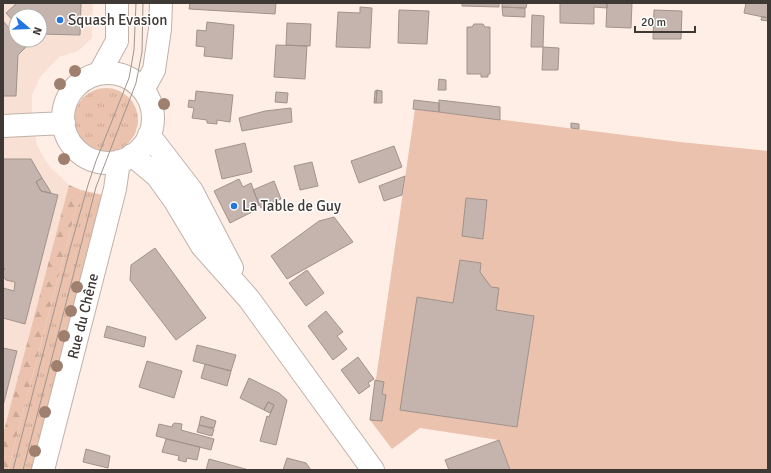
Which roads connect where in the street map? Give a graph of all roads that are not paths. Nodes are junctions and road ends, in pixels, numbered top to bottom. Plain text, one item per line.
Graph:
1 (118, 3) edge
2 (160, 3) edge
3 (99, 74) junction
4 (143, 90) junction
5 (64, 122) junction
6 (3, 126) edge
7 (149, 136) junction
8 (126, 158) junction
9 (249, 299) junction
10 (43, 470) edge
11 (373, 470) edge

1 - 3 street
2 - 4 street
3 - 4 street
3 - 5 street
4 - 7 street
5 - 6 street
5 - 8 street
7 - 8 street
7 - 9 street
8 - 9 street
8 - 10 street, Rue du Chêne
9 - 11 street

